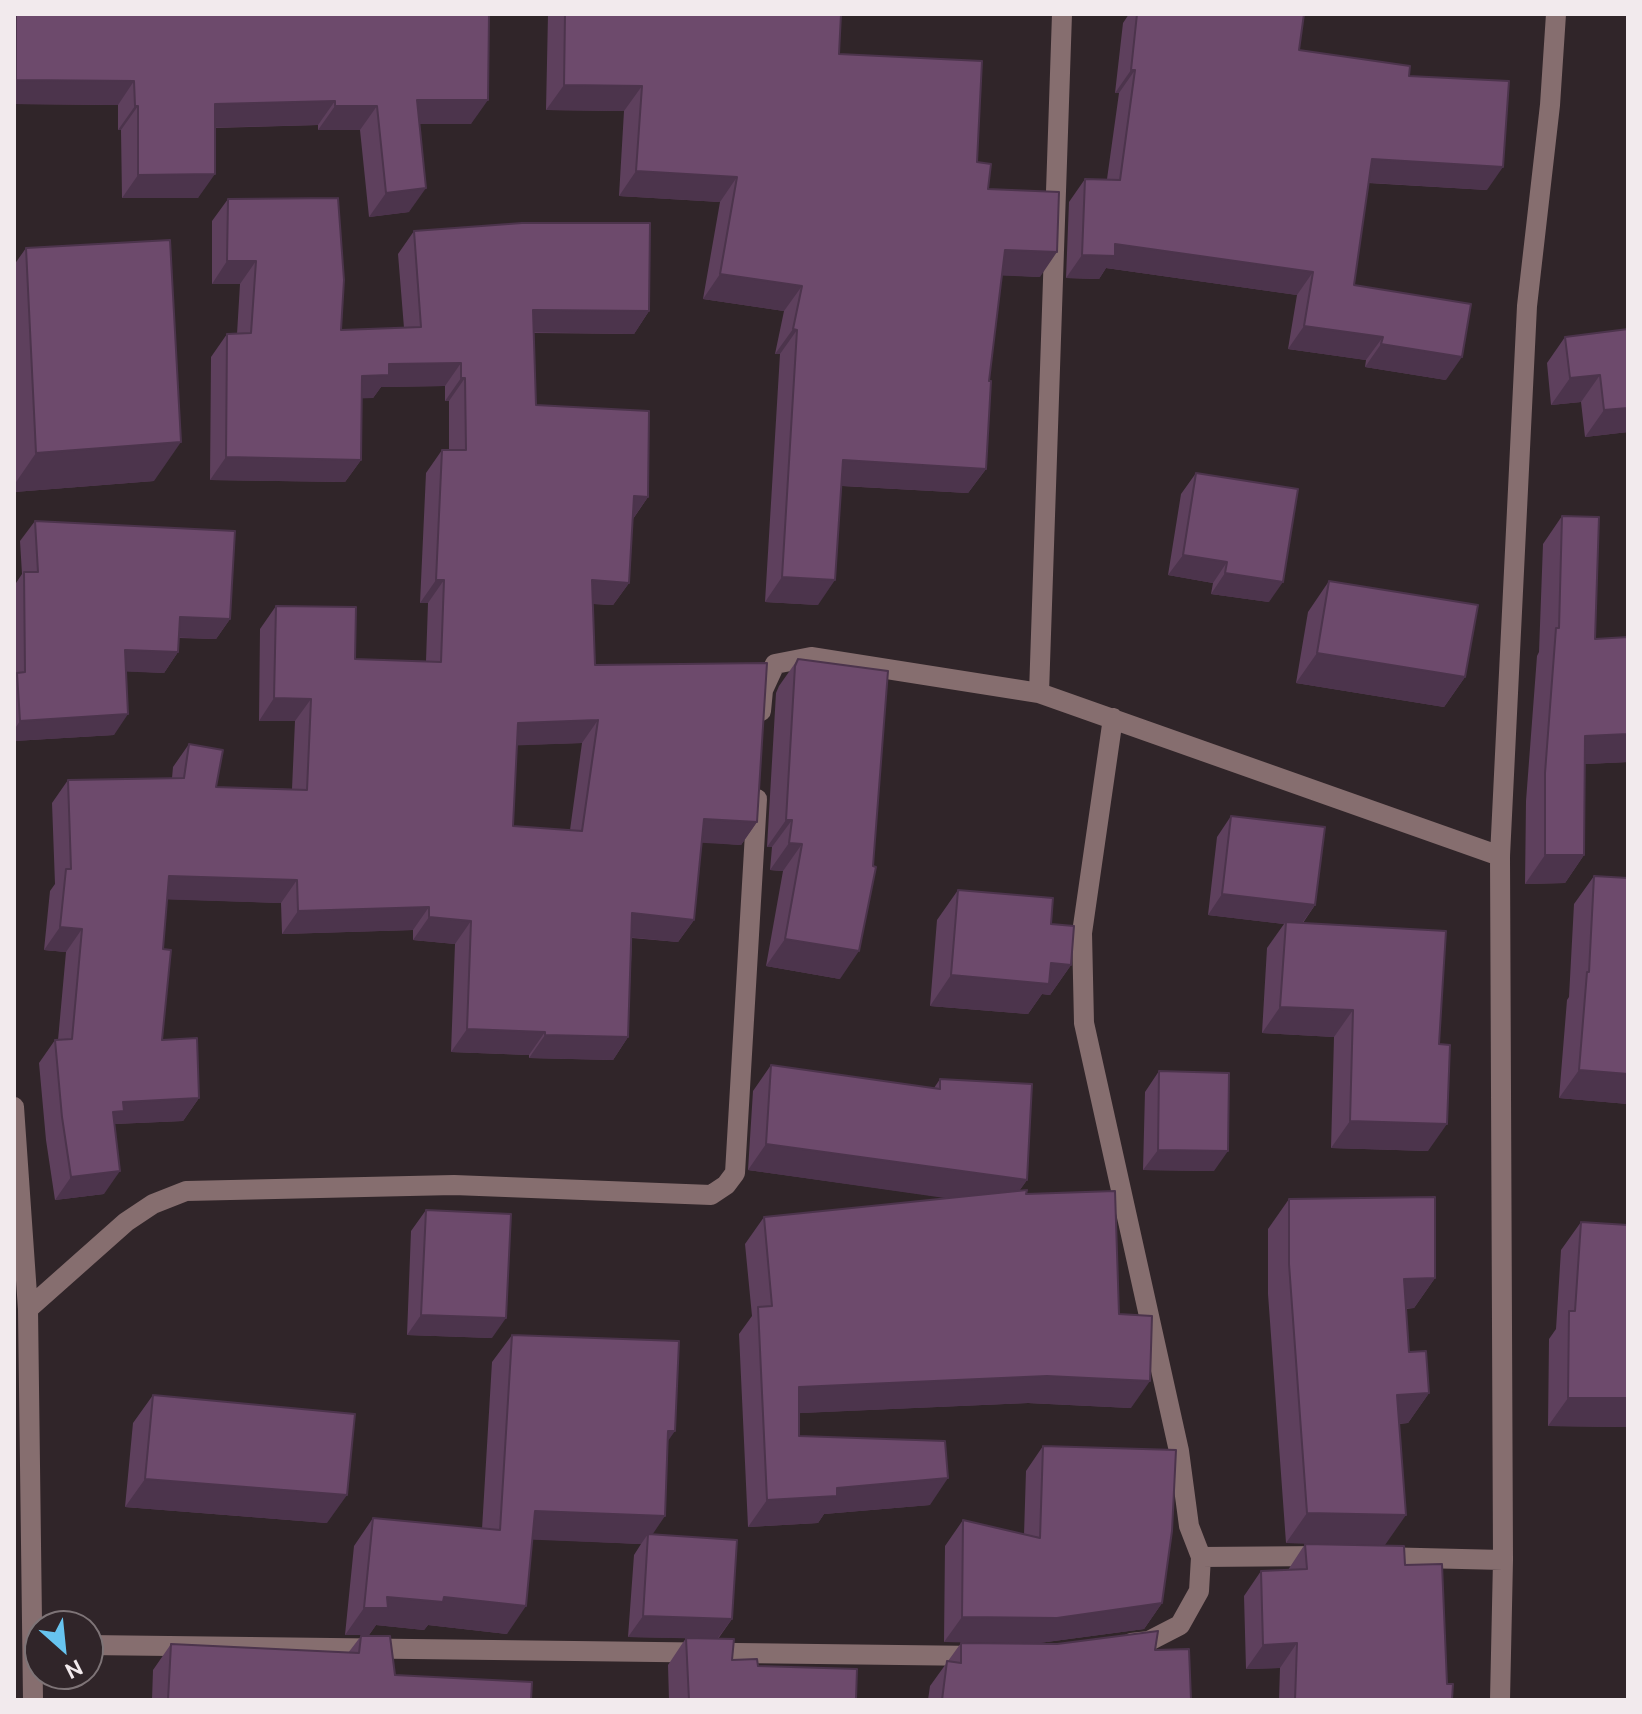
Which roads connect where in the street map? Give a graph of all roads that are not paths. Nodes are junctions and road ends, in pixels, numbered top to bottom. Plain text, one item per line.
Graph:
1 (1062, 14) edge
2 (1556, 14) edge
3 (1039, 693) junction
4 (1113, 718) junction
5 (760, 736) edge
6 (757, 783) edge
7 (1500, 856) junction
8 (14, 1107) edge
9 (28, 1309) junction
10 (22, 1483) edge
11 (1201, 1557) junction
12 (1503, 1560) junction
13 (33, 1610) edge
14 (104, 1645) edge
15 (1118, 1645) edge
16 (992, 1656) edge
17 (1500, 1700) edge

1 - 3 street
2 - 7 street
3 - 4 street
3 - 5 street
4 - 7 street
4 - 11 street
6 - 9 street
7 - 12 street
8 - 9 street
9 - 10 street
10 - 13 street
11 - 12 street
11 - 15 street
12 - 17 street
14 - 16 street

